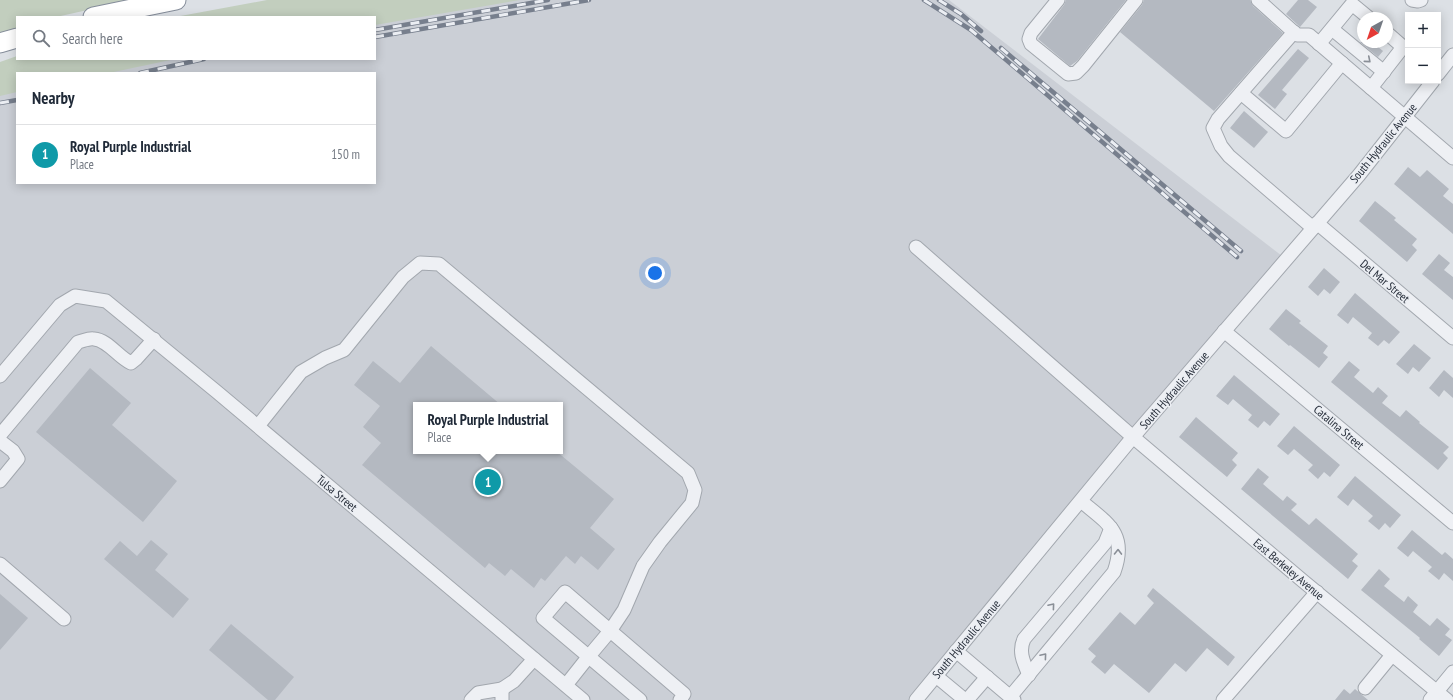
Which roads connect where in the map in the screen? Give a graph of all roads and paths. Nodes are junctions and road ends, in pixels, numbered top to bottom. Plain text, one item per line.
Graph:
1 (176, 0) edge
2 (1058, 0) edge
3 (1136, 0) edge
4 (1258, 0) edge
5 (1362, 12) edge
6 (98, 16) edge
7 (1332, 29) junction
8 (1294, 32) junction
9 (16, 38) edge
10 (1393, 38) edge
11 (0, 43) edge
12 (1319, 44) junction
13 (1453, 55) edge
14 (1342, 63) junction
15 (1441, 70) edge
16 (1384, 72) junction
17 (1431, 84) edge
18 (1371, 88) junction
19 (1241, 93) junction
20 (1404, 117) junction
21 (1453, 158) edge
22 (1315, 225) junction
23 (916, 247) dead end
24 (1224, 331) junction
25 (1453, 338) edge
26 (154, 340) junction
27 (0, 376) edge
28 (258, 426) junction
29 (0, 435) edge
30 (1133, 437) junction
31 (0, 441) edge
32 (0, 481) edge
33 (1081, 500) junction
34 (1453, 523) edge
35 (1111, 528) junction
36 (0, 564) edge
37 (1316, 592) junction
38 (64, 619) dead end
39 (610, 631) junction
40 (956, 651) junction
41 (1392, 655) junction
42 (588, 656) junction
43 (534, 659) junction
44 (1453, 672) edge
45 (1029, 675) junction
46 (936, 676) junction
47 (986, 677) junction
48 (566, 685) junction
49 (1365, 688) dead end
50 (502, 694) edge
51 (1438, 697) edge
52 (1012, 698) edge
53 (471, 700) edge
54 (583, 700) edge
55 (640, 700) edge
56 (680, 700) edge
57 (916, 700) edge
58 (966, 700) edge
59 (1223, 700) edge

1 - 6 highway
2 - 3 street
4 - 8 street
5 - 7 street
7 - 12 street
7 -> 16 street
8 - 12 street
8 - 19 street, Del Mar Street
9 - 11 highway
10 - 16 street
12 - 14 street
13 - 15 street
14 - 18 street
14 - 19 street
16 - 18 street
17 - 20 street, South Hydraulic Avenue
18 - 20 street
19 - 22 street, Del Mar Street
20 - 21 street
20 - 22 street, South Hydraulic Avenue
22 - 24 street, South Hydraulic Avenue
22 - 25 street, Del Mar Street
23 - 30 street, East Berkeley Avenue
24 - 30 street, South Hydraulic Avenue
24 - 34 street, Catalina Street
26 - 27 street, Tulsa Street
26 - 28 street, Tulsa Street
26 - 29 street
28 - 39 street
28 - 43 street, Tulsa Street
30 - 33 street, South Hydraulic Avenue
30 - 37 street, East Berkeley Avenue
31 - 32 street
33 - 35 street
33 - 40 street, South Hydraulic Avenue
45 -> 35 street
45 -> 35 street
36 - 38 street
37 - 41 street, East Berkeley Avenue
37 - 59 street
39 - 42 street
39 - 42 street
39 - 56 street
40 - 46 street, South Hydraulic Avenue
40 - 47 street
41 - 49 street
41 - 51 street, East Berkeley Avenue
42 - 48 street
42 - 55 street
43 - 48 street, Tulsa Street
43 - 50 street
44 - 51 street
45 - 52 street
46 - 57 street, South Hydraulic Avenue
46 - 58 street
47 - 52 street
47 - 58 street
48 - 54 street, Tulsa Street
50 - 53 street

